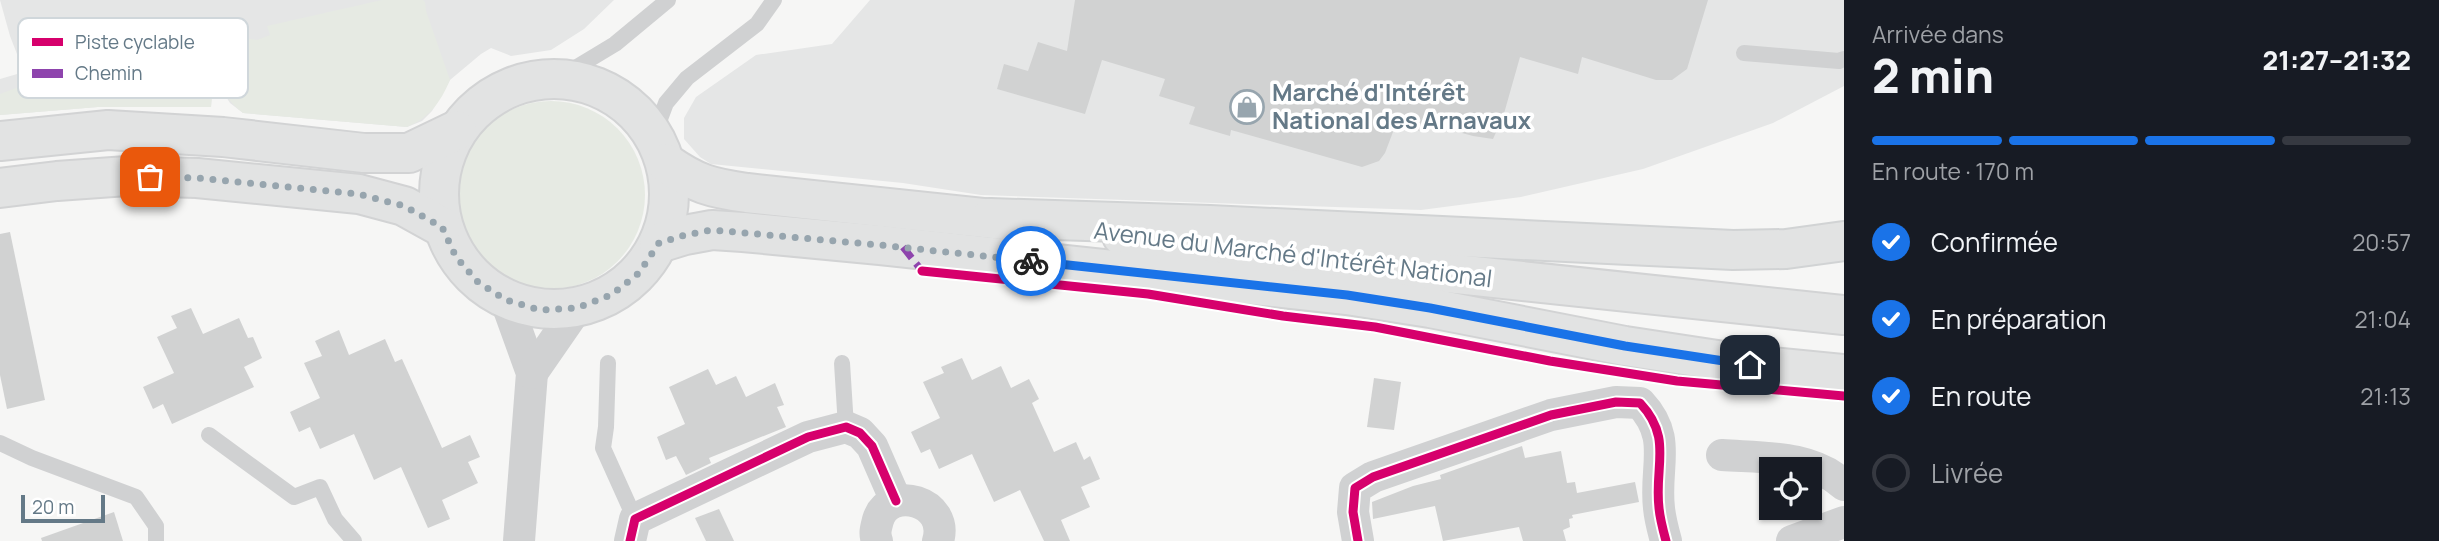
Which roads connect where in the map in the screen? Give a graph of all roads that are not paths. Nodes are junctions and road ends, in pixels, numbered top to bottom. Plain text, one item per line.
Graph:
1 (668, 0) edge
2 (774, 0) edge
3 (1744, 53) dead end
4 (1844, 59) edge
5 (557, 79) junction
6 (457, 130) junction
7 (0, 141) edge
8 (660, 149) junction
9 (0, 188) edge
10 (990, 218) junction
11 (442, 227) junction
12 (1844, 241) edge
13 (659, 243) junction
14 (506, 300) junction
15 (577, 308) junction
16 (1844, 315) edge
17 (608, 363) dead end
18 (842, 363) dead end
19 (533, 373) junction
20 (1844, 374) edge
21 (846, 427) junction
22 (209, 435) dead end
23 (0, 443) edge
24 (1722, 455) dead end
25 (1844, 485) edge
26 (896, 501) junction
27 (1844, 522) edge
28 (632, 530) edge
29 (156, 541) edge
30 (354, 541) edge
31 (519, 541) edge
32 (877, 541) edge
33 (938, 541) edge
34 (1358, 541) edge
35 (1666, 541) edge
36 (1792, 541) edge

1 - 5 lane
2 - 8 lane
3 - 4 lane
5 - 6 main road
5 - 8 main road
6 - 7 main road
6 - 11 main road
8 - 10 main road, Avenue du Marché d'Intérêt National
8 - 13 main road
9 - 11 main road
10 - 12 main road
10 - 16 main road, Avenue du Marché d'Intérêt National
11 - 14 main road
13 - 15 main road
13 - 20 main road, Avenue du Marché d'Intérêt National
14 - 15 main road
14 - 19 street
15 - 19 street
17 - 28 lane
18 - 21 lane
19 - 31 street
21 - 26 street
21 - 28 street
22 - 30 lane
23 - 29 lane
24 - 25 street
26 - 32 street
26 - 33 street
27 - 36 street
34 - 35 street

